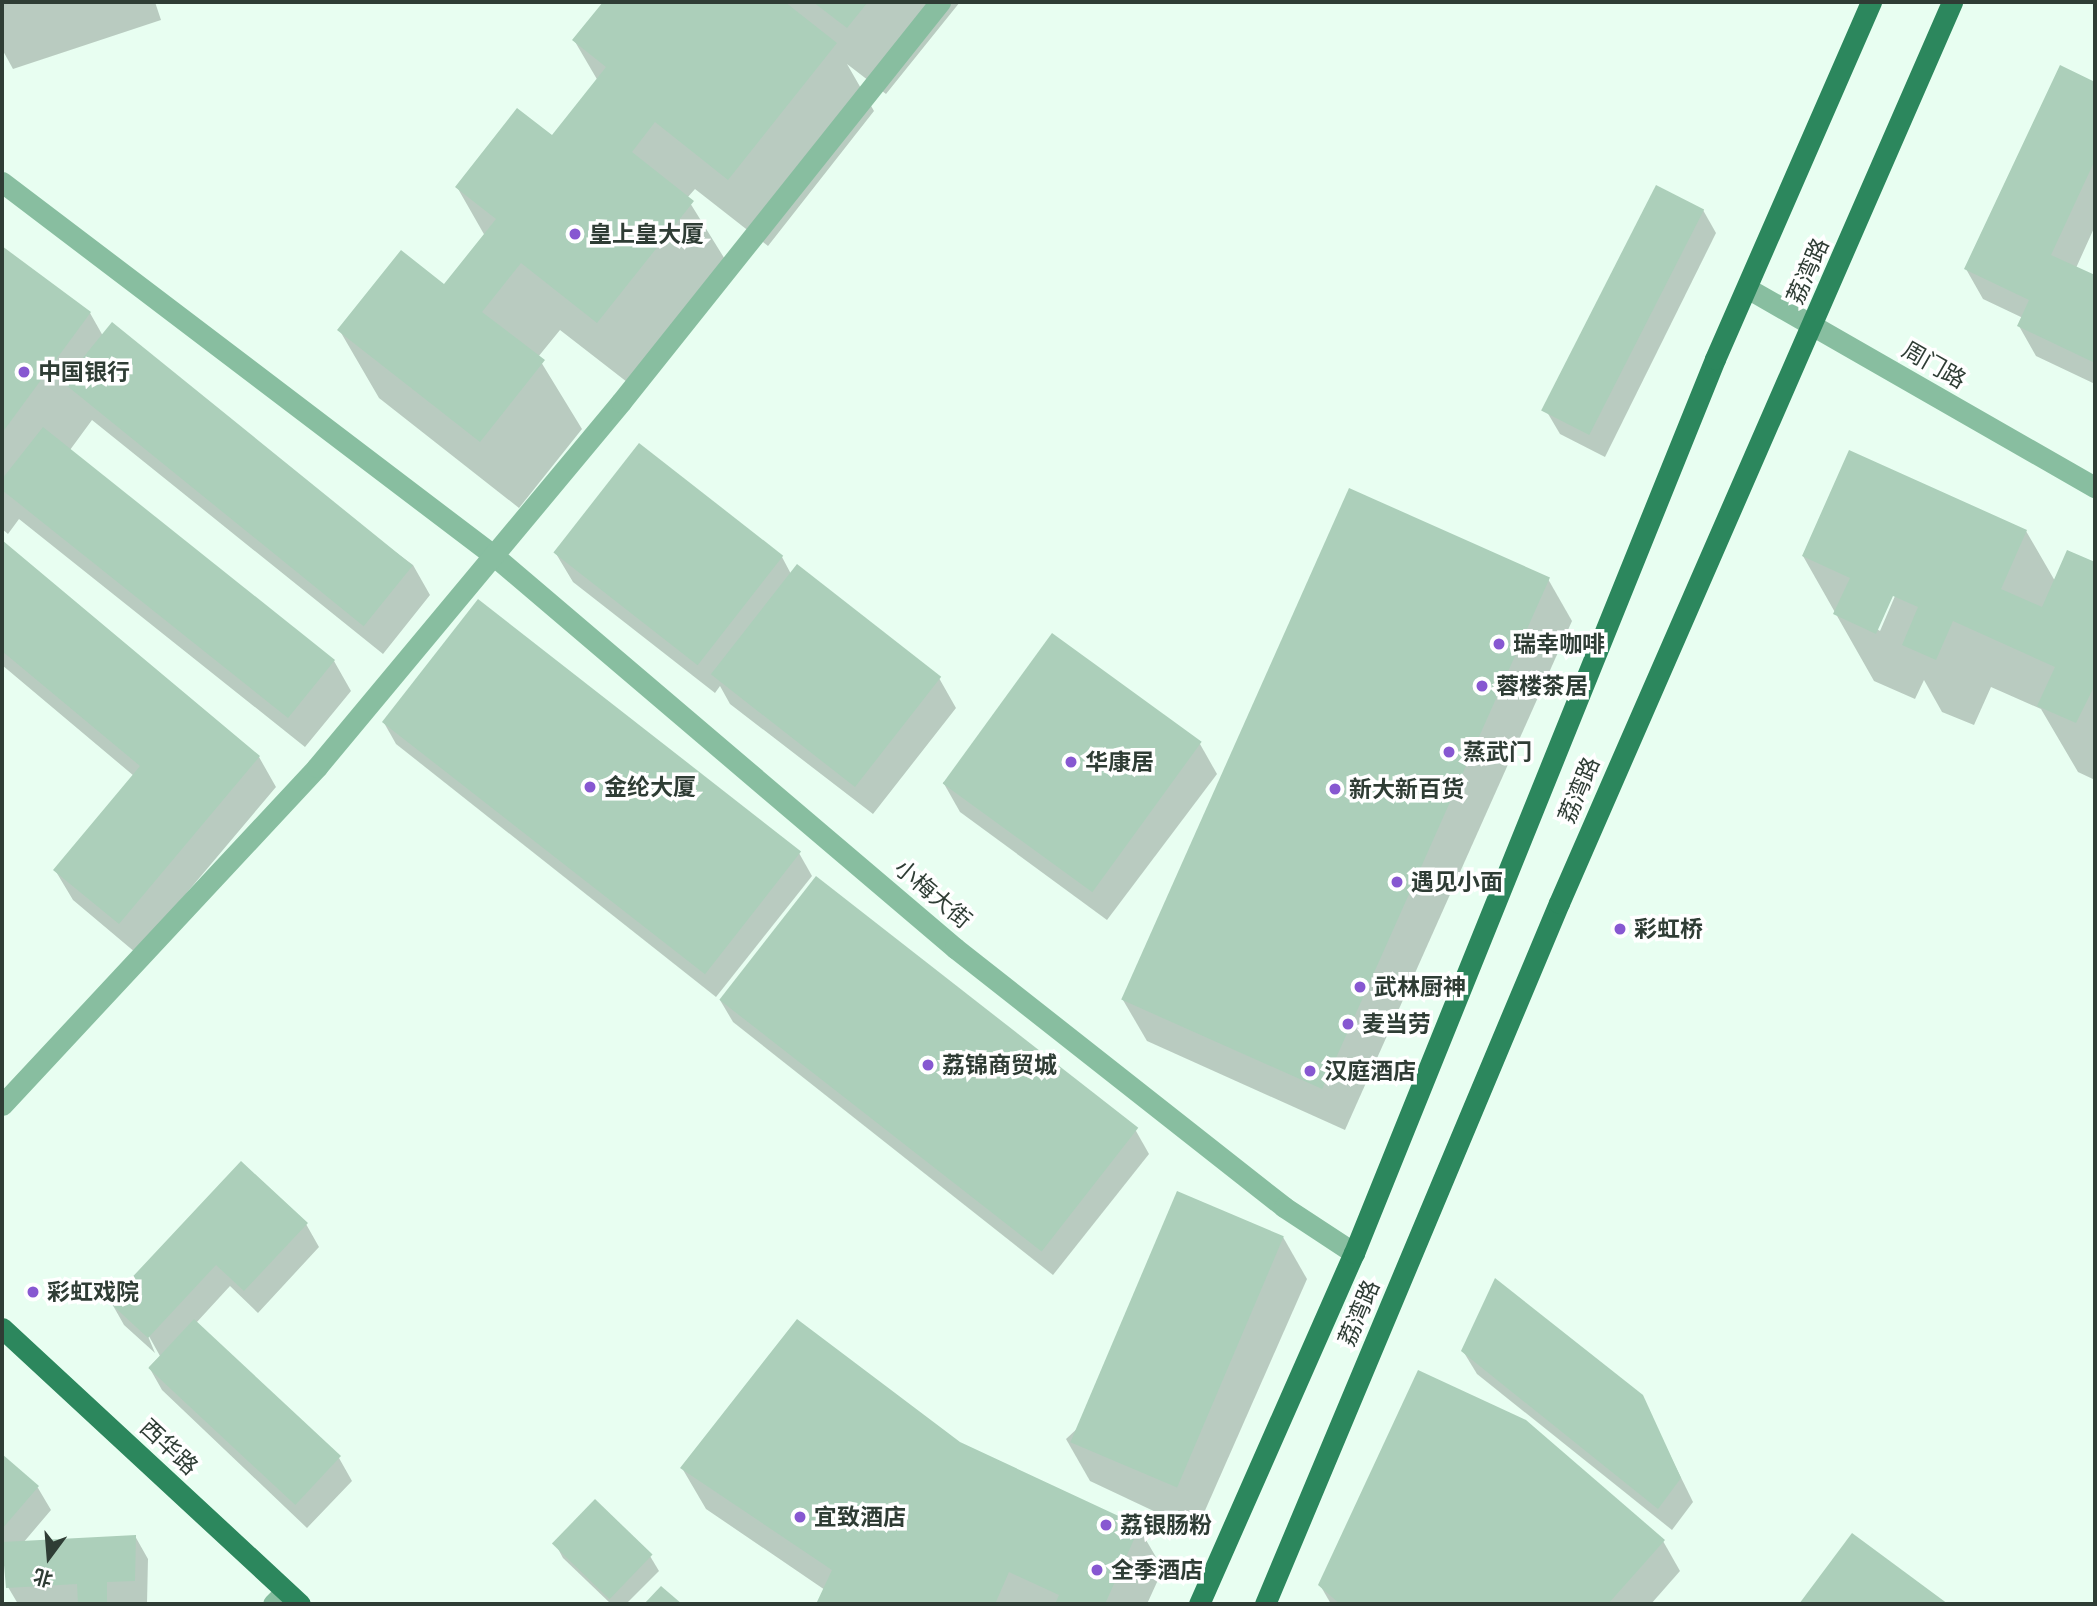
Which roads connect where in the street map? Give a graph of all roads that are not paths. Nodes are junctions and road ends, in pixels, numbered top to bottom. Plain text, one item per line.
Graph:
1 (940, 2) edge
2 (1871, 2) edge
3 (1952, 2) edge
4 (2, 182) edge
5 (1747, 288) junction
6 (1812, 325) junction
7 (2095, 487) edge
8 (493, 555) junction
9 (2, 1105) edge
10 (1354, 1253) junction
11 (5, 1337) edge
12 (286, 1600) edge
13 (1199, 1604) edge
14 (1265, 1604) edge

1 - 8 street
2 - 5 main road, 荔湾路
3 - 6 main road, 荔湾路
4 - 8 street, 小梅大街
5 - 6 street, 周门路
5 - 10 main road, 荔湾路
6 - 7 street, 周门路
6 - 14 main road, 荔湾路
8 - 9 street
8 - 10 street, 小梅大街
10 - 13 main road, 荔湾路
11 - 12 main road, 西华路

